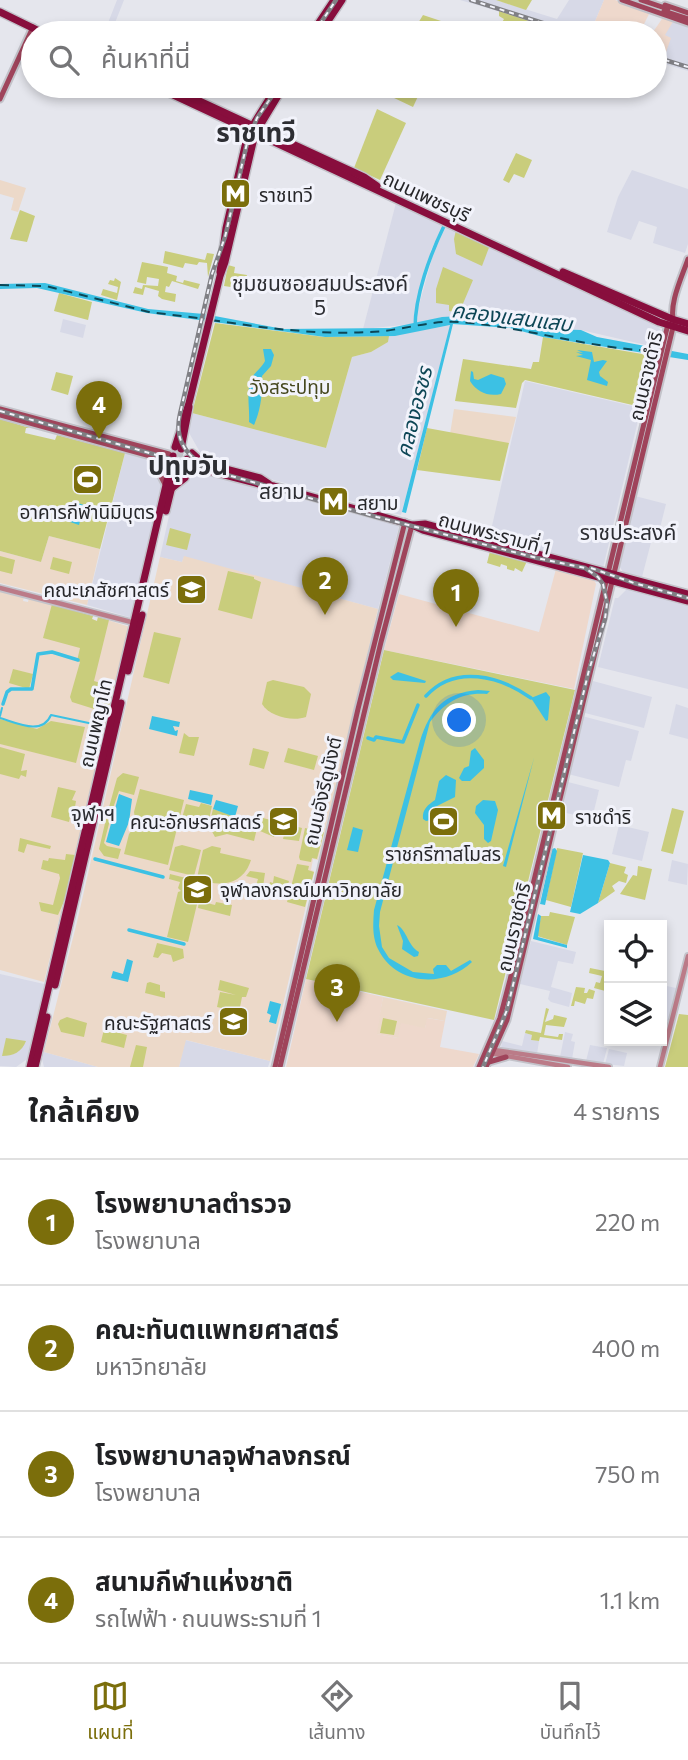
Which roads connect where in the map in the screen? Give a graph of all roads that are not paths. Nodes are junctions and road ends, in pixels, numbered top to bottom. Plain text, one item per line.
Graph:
1 (334, 0) edge
2 (342, 0) edge
3 (622, 0) edge
4 (632, 0) edge
5 (641, 0) edge
6 (652, 0) edge
7 (0, 12) edge
8 (688, 18) edge
9 (320, 21) edge
10 (328, 21) edge
11 (21, 22) edge
12 (21, 53) edge
13 (182, 98) edge
14 (190, 98) edge
15 (270, 98) edge
16 (275, 98) edge
17 (0, 99) edge
18 (260, 117) junction
19 (228, 118) junction
20 (239, 124) junction
21 (257, 132) junction
22 (249, 144) junction
23 (371, 185) junction
24 (688, 259) edge
25 (673, 308) junction
26 (666, 322) junction
27 (685, 323) edge
28 (688, 332) edge
29 (668, 339) junction
30 (189, 403) junction
31 (0, 409) edge
32 (0, 415) edge
33 (147, 455) junction
34 (176, 458) junction
35 (153, 464) tunnel mouth
36 (203, 466) junction
37 (158, 471) tunnel mouth
38 (169, 487) junction
39 (409, 523) junction
40 (607, 577) junction
41 (0, 588) edge
42 (688, 594) edge
43 (688, 601) edge
44 (137, 624) junction
45 (596, 637) junction
46 (688, 956) edge
47 (282, 1045) junction
48 (490, 1051) junction
49 (506, 1057) junction
50 (534, 1059) junction
51 (36, 1063) edge
52 (488, 1065) edge
53 (21, 1067) edge
54 (30, 1067) edge
55 (275, 1067) edge
56 (281, 1067) edge
57 (479, 1067) edge
58 (568, 1067) edge
59 (609, 1067) edge
60 (660, 1067) edge

1 - 9 main road
2 - 10 main road
3 - 8 main road
4 - 8 main road
5 - 8 main road
6 - 8 main road
7 - 11 main road
12 - 17 main road
13 - 19 main road, ถนนเพชรบุรี
14 - 19 main road, ถนนเพชรบุรี
15 - 18 main road, ถนนพญาไท
16 - 18 main road, ถนนพญาไท
18 - 20 main road
18 - 21 main road
18 - 21 main road, ถนนพญาไท
19 - 20 main road, ถนนเพชรบุรี
20 - 21 main road, ถนนเพชรบุรี
20 - 22 main road
21 - 22 main road, ถนนพญาไท
21 - 22 main road
21 - 23 main road, ถนนเพชรบุรี
22 - 30 main road, ถนนพญาไท
23 - 26 main road, ถนนเพชรบุรี
23 - 26 main road, ถนนเพชรบุรี
24 - 25 main road, ถนนราชดำริ
25 - 26 main road, ถนนราชดำริ
25 - 26 main road
25 - 27 main road
26 - 27 main road, ถนนเพชรบุรี
26 - 28 main road, ถนนเพชรบุรี
26 - 29 main road
26 - 29 main road, ถนนราชดำริ
28 - 29 main road
29 - 40 main road, ถนนราชดำริ
30 - 34 main road, ถนนพญาไท
30 - 34 main road, ถนนพญาไท
31 - 34 main road, ถนนพระรามที่ 1
32 - 33 main road, ถนนพระรามที่ 1
33 - 34 main road, ถนนพระรามที่ 1
33 - 35 main road
34 - 36 main road, ถนนพระรามที่ 1
34 - 36 main road
34 - 38 main road, ถนนพญาไท
36 - 38 main road
36 - 39 main road, ถนนพระรามที่ 1
37 - 38 main road
38 - 44 main road, ถนนพญาไท
39 - 40 main road, ถนนพระรามที่ 1
39 - 47 main road, ถนนอังรีดูนังต์
40 - 42 main road
40 - 43 main road
40 - 45 main road, ถนนราชดำริ
40 - 45 main road, ถนนราชดำริ
41 - 44 street
44 - 51 main road, ถนนพญาไท
45 - 48 main road, ถนนราชดำริ
46 - 60 street
47 - 55 main road, ถนนอังรีดูนังต์
47 - 56 main road, ถนนอังรีดูนังต์
48 - 49 street
48 - 50 street
48 - 52 main road, ถนนราชดำริ
48 - 57 main road, ถนนราชดำริ
49 - 50 street
49 - 52 main road
50 - 58 street
50 - 59 street
51 - 53 main road
51 - 54 main road, ถนนพญาไท

